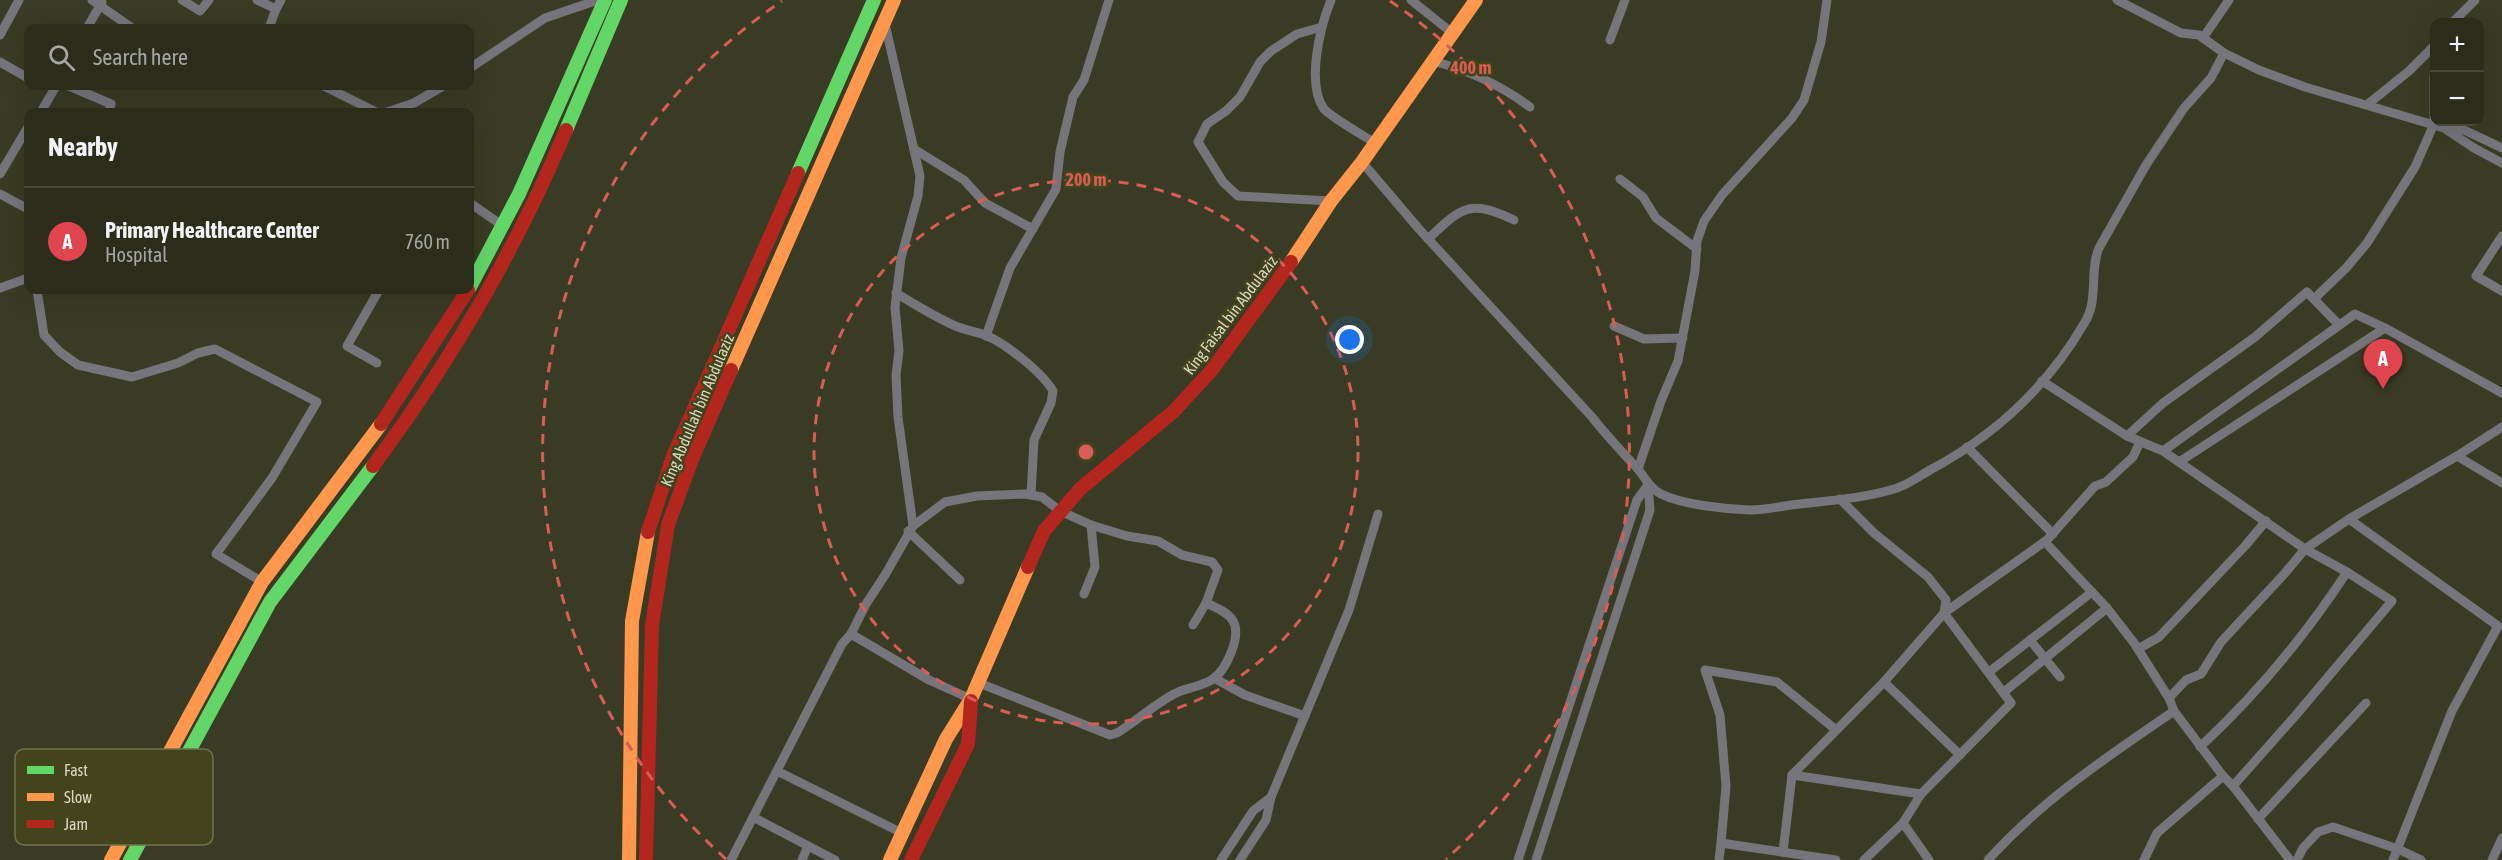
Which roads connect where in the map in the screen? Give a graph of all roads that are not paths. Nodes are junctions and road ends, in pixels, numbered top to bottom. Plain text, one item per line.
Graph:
1 (19, 0) edge
2 (182, 0) edge
3 (209, 0) edge
4 (257, 0) edge
5 (598, 0) edge
6 (605, 0) edge
7 (621, 0) edge
8 (874, 0) edge
9 (894, 0) edge
10 (1109, 0) edge
11 (1330, 0) edge
12 (1411, 0) edge
13 (1476, 0) edge
14 (1624, 0) edge
15 (1827, 0) edge
16 (2117, 0) edge
17 (2229, 0) edge
18 (2475, 0) edge
19 (99, 2) edge
20 (278, 5) edge
21 (2457, 18) edge
22 (885, 21) junction
23 (89, 24) edge
24 (127, 24) edge
25 (271, 24) edge
26 (1322, 27) junction
27 (1451, 32) junction
28 (0, 35) edge
29 (2203, 38) junction
30 (1610, 40) dead end
31 (2430, 50) edge
32 (2224, 53) junction
33 (1431, 61) junction
34 (0, 62) edge
35 (474, 65) edge
36 (24, 76) edge
37 (54, 90) edge
38 (78, 90) edge
39 (332, 90) edge
40 (435, 90) edge
41 (2368, 104) junction
42 (1530, 107) dead end
43 (43, 108) edge
44 (110, 108) edge
45 (368, 108) edge
46 (399, 108) edge
47 (2430, 123) edge
48 (2433, 126) edge
49 (2439, 126) edge
50 (2444, 128) junction
51 (24, 135) edge
52 (1375, 143) junction
53 (914, 148) junction
54 (2502, 148) edge
55 (1362, 162) junction
56 (2502, 163) edge
57 (0, 174) edge
58 (1620, 178) dead end
59 (0, 194) edge
60 (1331, 201) junction
61 (474, 206) edge
62 (24, 207) edge
63 (1514, 220) dead end
64 (503, 226) junction
65 (1032, 229) junction
66 (2502, 236) edge
67 (1428, 239) junction
68 (1697, 249) junction
69 (24, 279) edge
70 (474, 279) edge
71 (0, 288) edge
72 (2502, 291) edge
73 (896, 293) junction
74 (38, 294) edge
75 (378, 294) edge
76 (465, 294) edge
77 (2314, 299) junction
78 (2339, 325) junction
79 (1614, 326) dead end
80 (2385, 328) junction
81 (986, 336) junction
82 (1683, 338) junction
83 (377, 363) dead end
84 (2042, 381) junction
85 (405, 390) junction
86 (2502, 393) edge
87 (420, 400) junction
88 (2502, 427) edge
89 (2127, 436) junction
90 (2140, 442) junction
91 (1967, 447) junction
92 (2163, 451) junction
93 (2457, 456) junction
94 (2179, 462) junction
95 (1638, 469) junction
96 (2502, 483) edge
97 (1648, 485) junction
98 (1031, 495) junction
99 (1840, 499) junction
100 (1060, 511) junction
101 (1378, 514) dead end
102 (2349, 519) junction
103 (2266, 521) junction
104 (1091, 525) junction
105 (911, 529) junction
106 (2053, 534) junction
107 (2045, 542) junction
108 (2305, 549) junction
109 (2347, 572) junction
110 (960, 580) dead end
111 (262, 582) junction
112 (2092, 592) junction
113 (1084, 594) dead end
114 (1206, 603) junction
115 (2106, 608) junction
116 (1944, 613) junction
117 (1193, 625) dead end
118 (2500, 627) edge
119 (851, 634) junction
120 (2030, 640) junction
121 (2138, 650) junction
122 (2045, 658) junction
123 (1989, 672) junction
124 (2060, 677) dead end
125 (1214, 678) junction
126 (1884, 682) junction
127 (978, 683) junction
128 (2004, 692) junction
129 (2169, 698) junction
130 (971, 699) junction
131 (2366, 703) dead end
132 (2174, 711) junction
133 (1305, 716) junction
134 (1834, 729) junction
135 (2200, 747) junction
136 (171, 749) edge
137 (190, 749) edge
138 (1960, 755) junction
139 (777, 771) junction
140 (1792, 775) junction
141 (2223, 776) junction
142 (2233, 786) junction
143 (1921, 794) junction
144 (1271, 797) junction
145 (753, 817) junction
146 (2258, 819) junction
147 (1903, 823) junction
148 (902, 833) junction
149 (2502, 838) edge
150 (1721, 843) junction
151 (119, 845) edge
152 (138, 845) edge
153 (808, 846) junction
154 (2398, 849) junction
155 (1783, 852) junction
156 (111, 860) edge
157 (130, 860) edge
158 (629, 860) edge
159 (646, 860) edge
160 (731, 860) edge
161 (802, 860) edge
162 (835, 860) edge
163 (890, 860) edge
164 (911, 860) edge
165 (1221, 860) edge
166 (1240, 860) edge
167 (1518, 860) edge
168 (1536, 860) edge
169 (1719, 860) edge
170 (1836, 860) edge
171 (1864, 860) edge
172 (1929, 860) edge
173 (1988, 860) edge
174 (2144, 860) edge
175 (2290, 860) edge
176 (2297, 860) edge
177 (2393, 860) edge
178 (2421, 860) edge
179 (2492, 860) edge

1 - 28 street
2 - 3 street
4 - 20 street
5 - 35 street
6 - 64 main road
7 - 87 main road
8 - 158 main road, King Abdullah bin Abdulaziz
9 - 22 main road, King Abdullah bin Abdulaziz
10 - 65 street
11 - 26 street
12 - 27 street
13 - 27 main road, King Faisal bin Abdulaziz
14 - 30 street
15 - 68 street
16 - 29 street
17 - 29 street
18 - 21 street
19 - 23 street
19 - 24 street
20 - 25 street
22 - 53 street
22 - 159 main road, King Abdullah bin Abdulaziz
26 - 52 street
26 - 60 street
27 - 33 main road, King Faisal bin Abdulaziz
29 - 32 street
31 - 41 street
32 - 41 street
32 - 84 street
33 - 42 street
33 - 52 main road, King Faisal bin Abdulaziz
34 - 36 street
37 - 43 street
38 - 44 street
39 - 45 street
40 - 46 street
41 - 47 street
48 - 77 street
49 - 50 street
50 - 54 street
50 - 56 street
51 - 57 street
52 - 55 main road, King Faisal bin Abdulaziz
53 - 65 street
53 - 73 street
55 - 60 main road, King Faisal bin Abdulaziz
55 - 67 street
58 - 68 street
59 - 62 street
60 - 100 main road, King Faisal bin Abdulaziz
61 - 64 street
63 - 67 street
64 - 70 main road
65 - 81 street
66 - 72 street
67 - 95 street
68 - 82 street
69 - 71 street
73 - 81 street
73 - 105 street
74 - 111 street
75 - 83 street
76 - 85 main road
77 - 78 street
77 - 89 street
78 - 80 street
78 - 92 street
79 - 82 street
80 - 86 street
80 - 94 street
81 - 98 street
82 - 95 street
84 - 89 street
84 - 91 street
85 - 87 main road
85 - 111 main road
87 - 137 main road
88 - 93 street
89 - 90 street
90 - 92 street
90 - 106 street
91 - 99 street
91 - 106 street
92 - 94 street
93 - 96 street
93 - 102 street
94 - 103 street
95 - 97 street
97 - 99 street
97 - 167 street
97 - 168 street
98 - 100 street
98 - 105 street
99 - 116 street
100 - 104 street
100 - 127 main road, King Faisal bin Abdulaziz
101 - 133 street
102 - 108 street
102 - 118 street
103 - 108 street
103 - 121 street
104 - 113 street
104 - 114 street
105 - 110 street
105 - 119 street
106 - 107 street
107 - 112 street
107 - 116 street
108 - 109 street
108 - 129 street
109 - 135 street
109 - 142 street
111 - 136 main road
112 - 115 street
112 - 120 street
114 - 117 street
114 - 125 street
115 - 121 street
115 - 122 street
116 - 123 street
116 - 126 street
118 - 154 street
119 - 130 street
119 - 139 street
120 - 122 street
120 - 123 street
121 - 129 street
122 - 124 street
122 - 128 street
123 - 128 street
125 - 127 street
125 - 133 street
126 - 134 street
126 - 138 street
127 - 130 main road, King Faisal bin Abdulaziz
128 - 138 street
129 - 132 street
130 - 148 main road, King Faisal bin Abdulaziz
130 - 164 main road, King Faisal bin Abdulaziz
131 - 146 street
132 - 135 street
132 - 173 street
133 - 144 street
134 - 140 street
134 - 150 street
135 - 141 street
138 - 143 street
139 - 145 street
139 - 148 street
140 - 143 street
140 - 155 street
141 - 142 street
141 - 174 street
142 - 146 street
143 - 147 street
144 - 165 street
144 - 166 street
145 - 153 street
145 - 160 street
146 - 175 street
147 - 171 street
147 - 172 street
148 - 163 main road, King Faisal bin Abdulaziz
149 - 179 street
150 - 155 street
150 - 169 street
151 - 156 main road
152 - 157 main road
153 - 161 street
153 - 162 street
154 - 176 street
154 - 177 street
154 - 178 street
155 - 170 street

